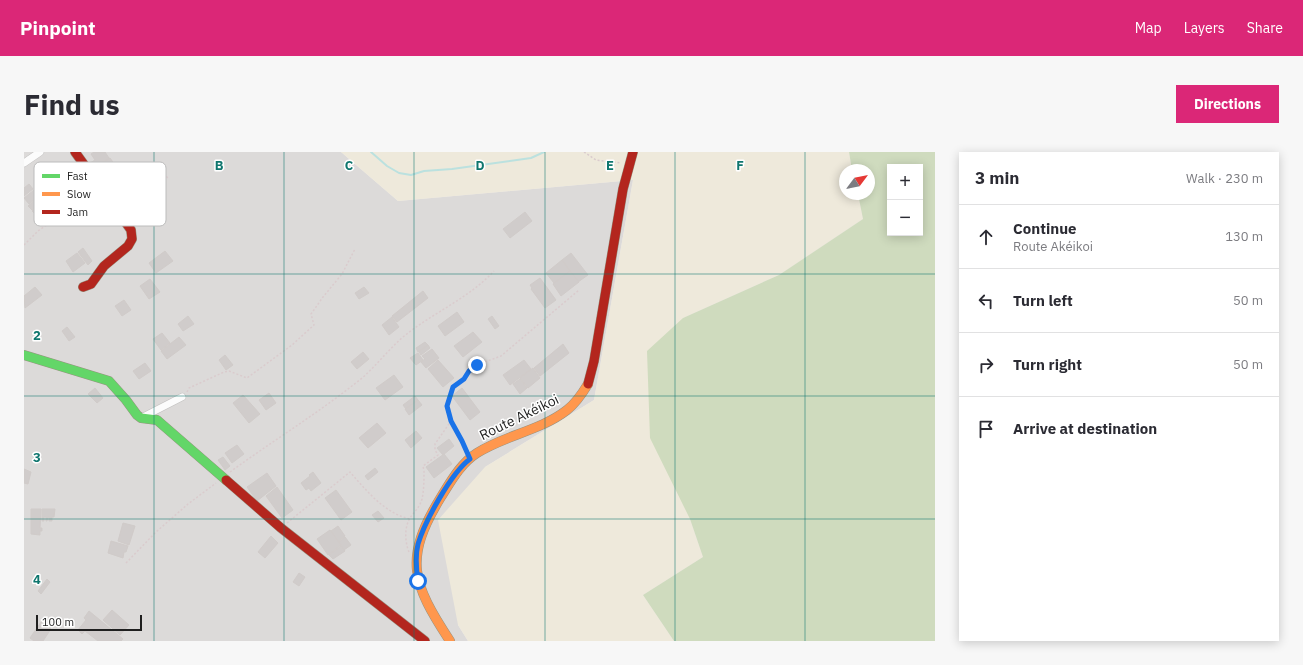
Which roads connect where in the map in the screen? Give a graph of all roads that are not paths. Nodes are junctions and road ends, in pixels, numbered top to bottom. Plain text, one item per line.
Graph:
1 (40, 152) edge
2 (75, 152) edge
3 (633, 152) edge
4 (82, 162) edge
5 (24, 163) edge
6 (128, 226) edge
7 (82, 287) dead end
8 (24, 355) edge
9 (182, 397) road end
10 (141, 418) junction
11 (425, 641) edge
12 (450, 641) edge

1 - 5 street
2 - 4 street
3 - 12 street, Route Akéikoi
6 - 7 street
8 - 10 street
9 - 10 street
10 - 11 street

